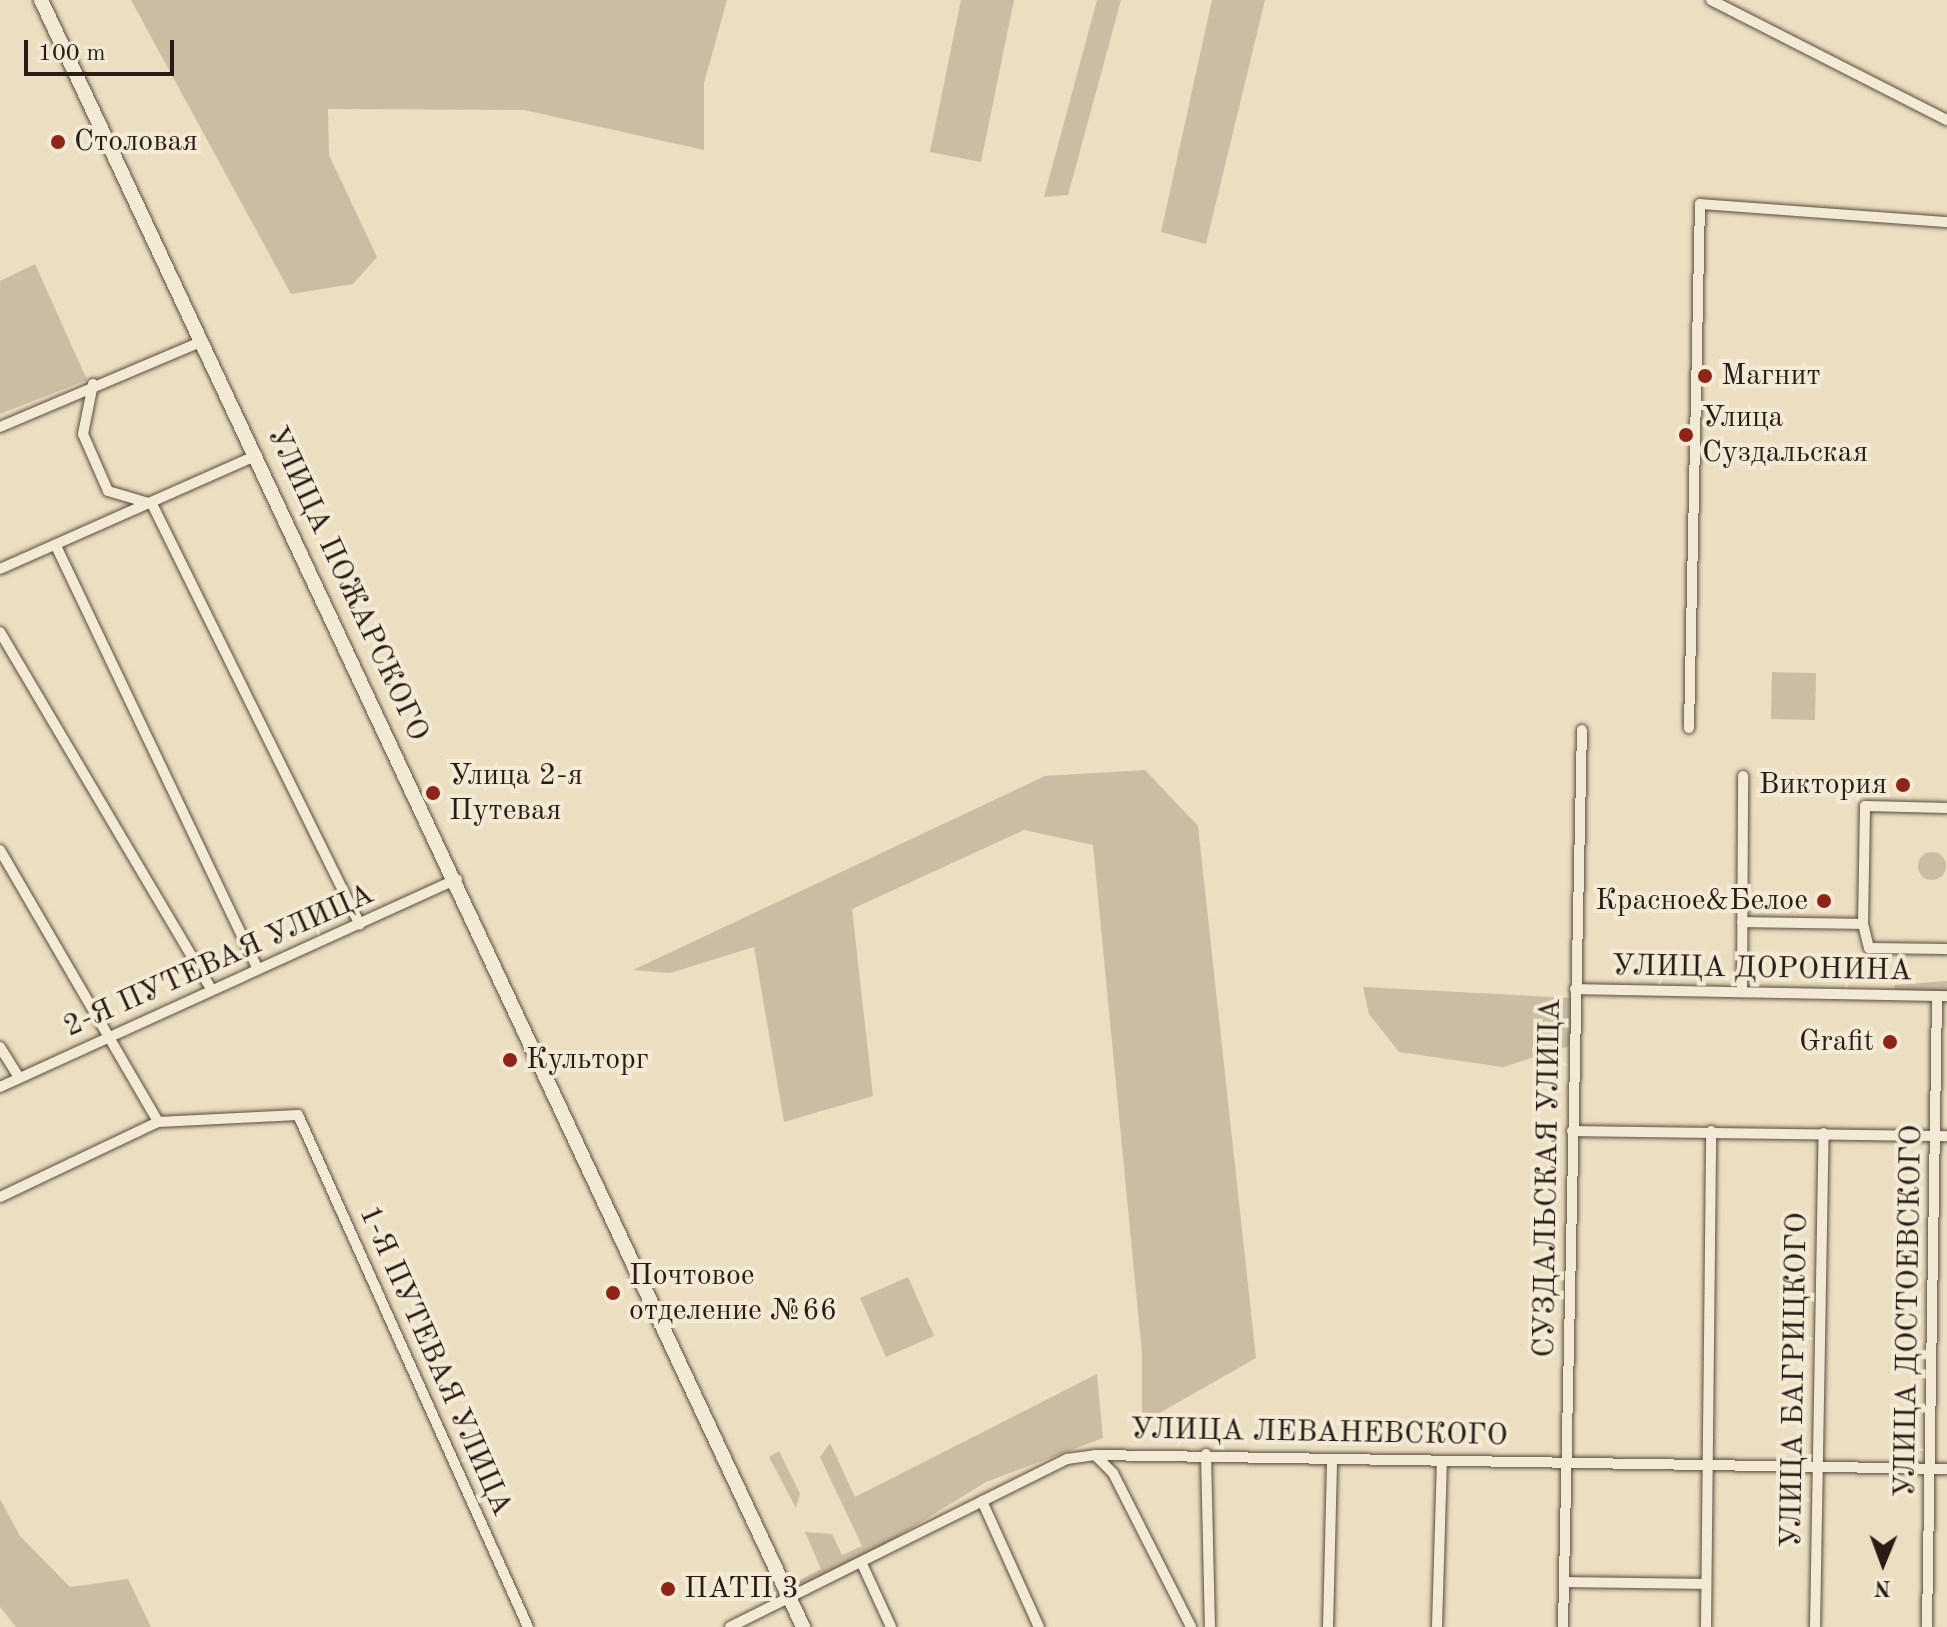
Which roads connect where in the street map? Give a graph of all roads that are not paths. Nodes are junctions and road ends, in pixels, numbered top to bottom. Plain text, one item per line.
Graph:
1 (41, 0) edge
2 (1711, 0) edge
3 (1947, 120) edge
4 (1947, 222) edge
5 (203, 341) junction
6 (93, 384) junction
7 (0, 427) edge
8 (257, 455) junction
9 (152, 504) junction
10 (56, 546) junction
11 (0, 569) edge
12 (0, 632) edge
13 (1689, 728) dead end
14 (1582, 730) dead end
15 (1743, 776) dead end
16 (1947, 808) edge
17 (0, 850) edge
18 (458, 879) junction
19 (1742, 922) junction
20 (360, 924) junction
21 (1863, 924) junction
22 (1947, 949) edge
23 (258, 969) junction
24 (211, 989) junction
25 (1575, 989) junction
26 (1742, 992) junction
27 (1942, 996) edge
28 (112, 1036) junction
29 (0, 1047) edge
30 (19, 1078) junction
31 (0, 1087) edge
32 (158, 1122) junction
33 (1572, 1131) junction
34 (1711, 1131) junction
35 (1824, 1133) junction
36 (1941, 1136) edge
37 (0, 1197) edge
38 (1206, 1454) junction
39 (1095, 1455) junction
40 (1332, 1460) junction
41 (1442, 1462) junction
42 (1567, 1462) junction
43 (1706, 1465) junction
44 (1816, 1466) junction
45 (1930, 1469) junction
46 (1947, 1469) edge
47 (982, 1501) junction
48 (863, 1566) junction
49 (1564, 1582) junction
50 (1706, 1584) junction
51 (791, 1600) junction
52 (528, 1627) edge
53 (730, 1627) edge
54 (803, 1627) edge
55 (891, 1627) edge
56 (1039, 1627) edge
57 (1191, 1627) edge
58 (1210, 1627) edge
59 (1328, 1627) edge
60 (1437, 1627) edge
61 (1563, 1627) edge
62 (1706, 1627) edge
63 (1815, 1627) edge
64 (1927, 1627) edge

1 - 5 street, УЛИЦА ПОЖАРСКОГО
2 - 3 street
4 - 13 street
5 - 6 street
5 - 8 street, УЛИЦА ПОЖАРСКОГО
6 - 7 street
6 - 9 street
8 - 9 street
8 - 18 street, УЛИЦА ПОЖАРСКОГО
9 - 10 street
9 - 20 street
10 - 11 street
10 - 23 street
12 - 24 street
14 - 25 street, СУЗДАЛЬСКАЯ УЛИЦА
15 - 19 street
16 - 21 street
17 - 28 street
18 - 20 street, 2-Я ПУТЕВАЯ УЛИЦА
18 - 51 street, УЛИЦА ПОЖАРСКОГО
19 - 21 street
19 - 26 street
20 - 23 street, 2-Я ПУТЕВАЯ УЛИЦА
21 - 22 street
23 - 24 street, 2-Я ПУТЕВАЯ УЛИЦА
24 - 28 street, 2-Я ПУТЕВАЯ УЛИЦА
25 - 26 street, УЛИЦА ДОРОНИНА
25 - 33 street, СУЗДАЛЬСКАЯ УЛИЦА
26 - 27 street, УЛИЦА ДОРОНИНА
27 - 36 street, УЛИЦА ДОСТОЕВСКОГО
28 - 30 street, 2-Я ПУТЕВАЯ УЛИЦА
28 - 32 street
29 - 30 street
30 - 31 street, 2-Я ПУТЕВАЯ УЛИЦА
32 - 37 street
32 - 52 street, 1-Я ПУТЕВАЯ УЛИЦА
33 - 34 street
33 - 42 street, СУЗДАЛЬСКАЯ УЛИЦА
34 - 35 street
34 - 43 street
35 - 36 street
35 - 44 street, УЛИЦА БАГРИЦКОГО
36 - 45 street, УЛИЦА ДОСТОЕВСКОГО
38 - 39 street, УЛИЦА ЛЕВАНЕВСКОГО
38 - 40 street, УЛИЦА ЛЕВАНЕВСКОГО
38 - 58 street
39 - 47 street, УЛИЦА ЛЕВАНЕВСКОГО
39 - 57 street
40 - 41 street, УЛИЦА ЛЕВАНЕВСКОГО
40 - 59 street
41 - 42 street, УЛИЦА ЛЕВАНЕВСКОГО
41 - 60 street
42 - 43 street, УЛИЦА ЛЕВАНЕВСКОГО
42 - 49 street, СУЗДАЛЬСКАЯ УЛИЦА
43 - 44 street, УЛИЦА ЛЕВАНЕВСКОГО
43 - 50 street
44 - 45 street, УЛИЦА ЛЕВАНЕВСКОГО
44 - 63 street, УЛИЦА БАГРИЦКОГО
45 - 46 street, УЛИЦА ЛЕВАНЕВСКОГО
45 - 64 street, УЛИЦА ДОСТОЕВСКОГО
47 - 48 street, УЛИЦА ЛЕВАНЕВСКОГО
47 - 56 street
48 - 51 street, УЛИЦА ЛЕВАНЕВСКОГО
48 - 55 street
49 - 50 street
49 - 61 street, СУЗДАЛЬСКАЯ УЛИЦА
50 - 62 street
51 - 53 street, УЛИЦА ЛЕВАНЕВСКОГО
51 - 54 street, УЛИЦА ПОЖАРСКОГО

